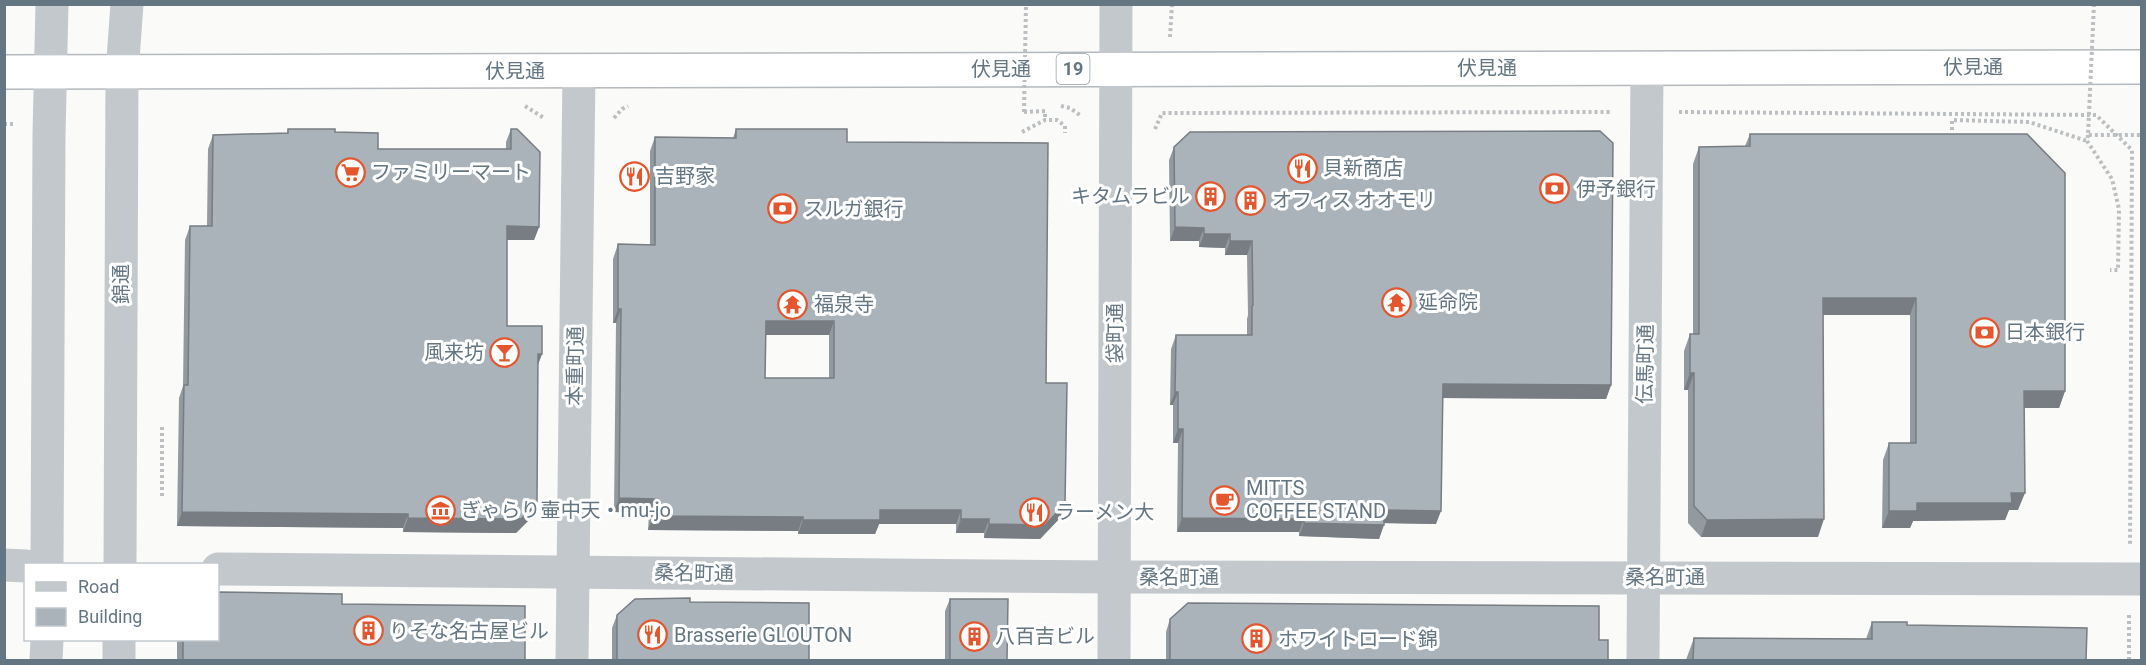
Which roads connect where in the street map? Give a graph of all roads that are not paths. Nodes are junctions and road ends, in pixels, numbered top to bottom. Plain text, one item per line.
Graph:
1 (52, 4) edge
2 (127, 4) edge
3 (1116, 4) edge
4 (2142, 67) edge
5 (1116, 68) junction
6 (1647, 68) junction
7 (579, 71) junction
8 (4, 72) edge
9 (50, 72) junction
10 (122, 73) junction
11 (47, 563) edge
12 (120, 563) edge
13 (4, 566) edge
14 (24, 566) edge
15 (219, 569) edge
16 (572, 571) junction
17 (1113, 577) junction
18 (1643, 577) junction
19 (2136, 578) edge
20 (47, 641) edge
21 (119, 641) edge
22 (46, 660) edge
23 (119, 660) edge
24 (572, 660) edge
25 (1113, 660) edge
26 (1643, 660) edge

1 - 9 street
2 - 10 street, 錦通
3 - 5 street, 袋町通
4 - 6 highway, 伏見通 / 19
5 - 6 highway, 伏見通 / 19
5 - 7 highway, 伏見通 / 19
5 - 17 street, 袋町通
6 - 18 street, 伝馬町通
7 - 10 highway, 伏見通 / 19
7 - 16 street, 本重町通
8 - 9 highway, 伏見通 / 19
9 - 10 highway, 伏見通 / 19
9 - 11 street
10 - 12 street, 錦通
13 - 14 street
15 - 16 street, 桑名町通
16 - 17 street, 桑名町通
16 - 24 street, 本重町通
17 - 18 street, 桑名町通
17 - 25 street, 袋町通
18 - 19 street, 桑名町通
18 - 26 street, 伝馬町通
20 - 22 street
21 - 23 street

